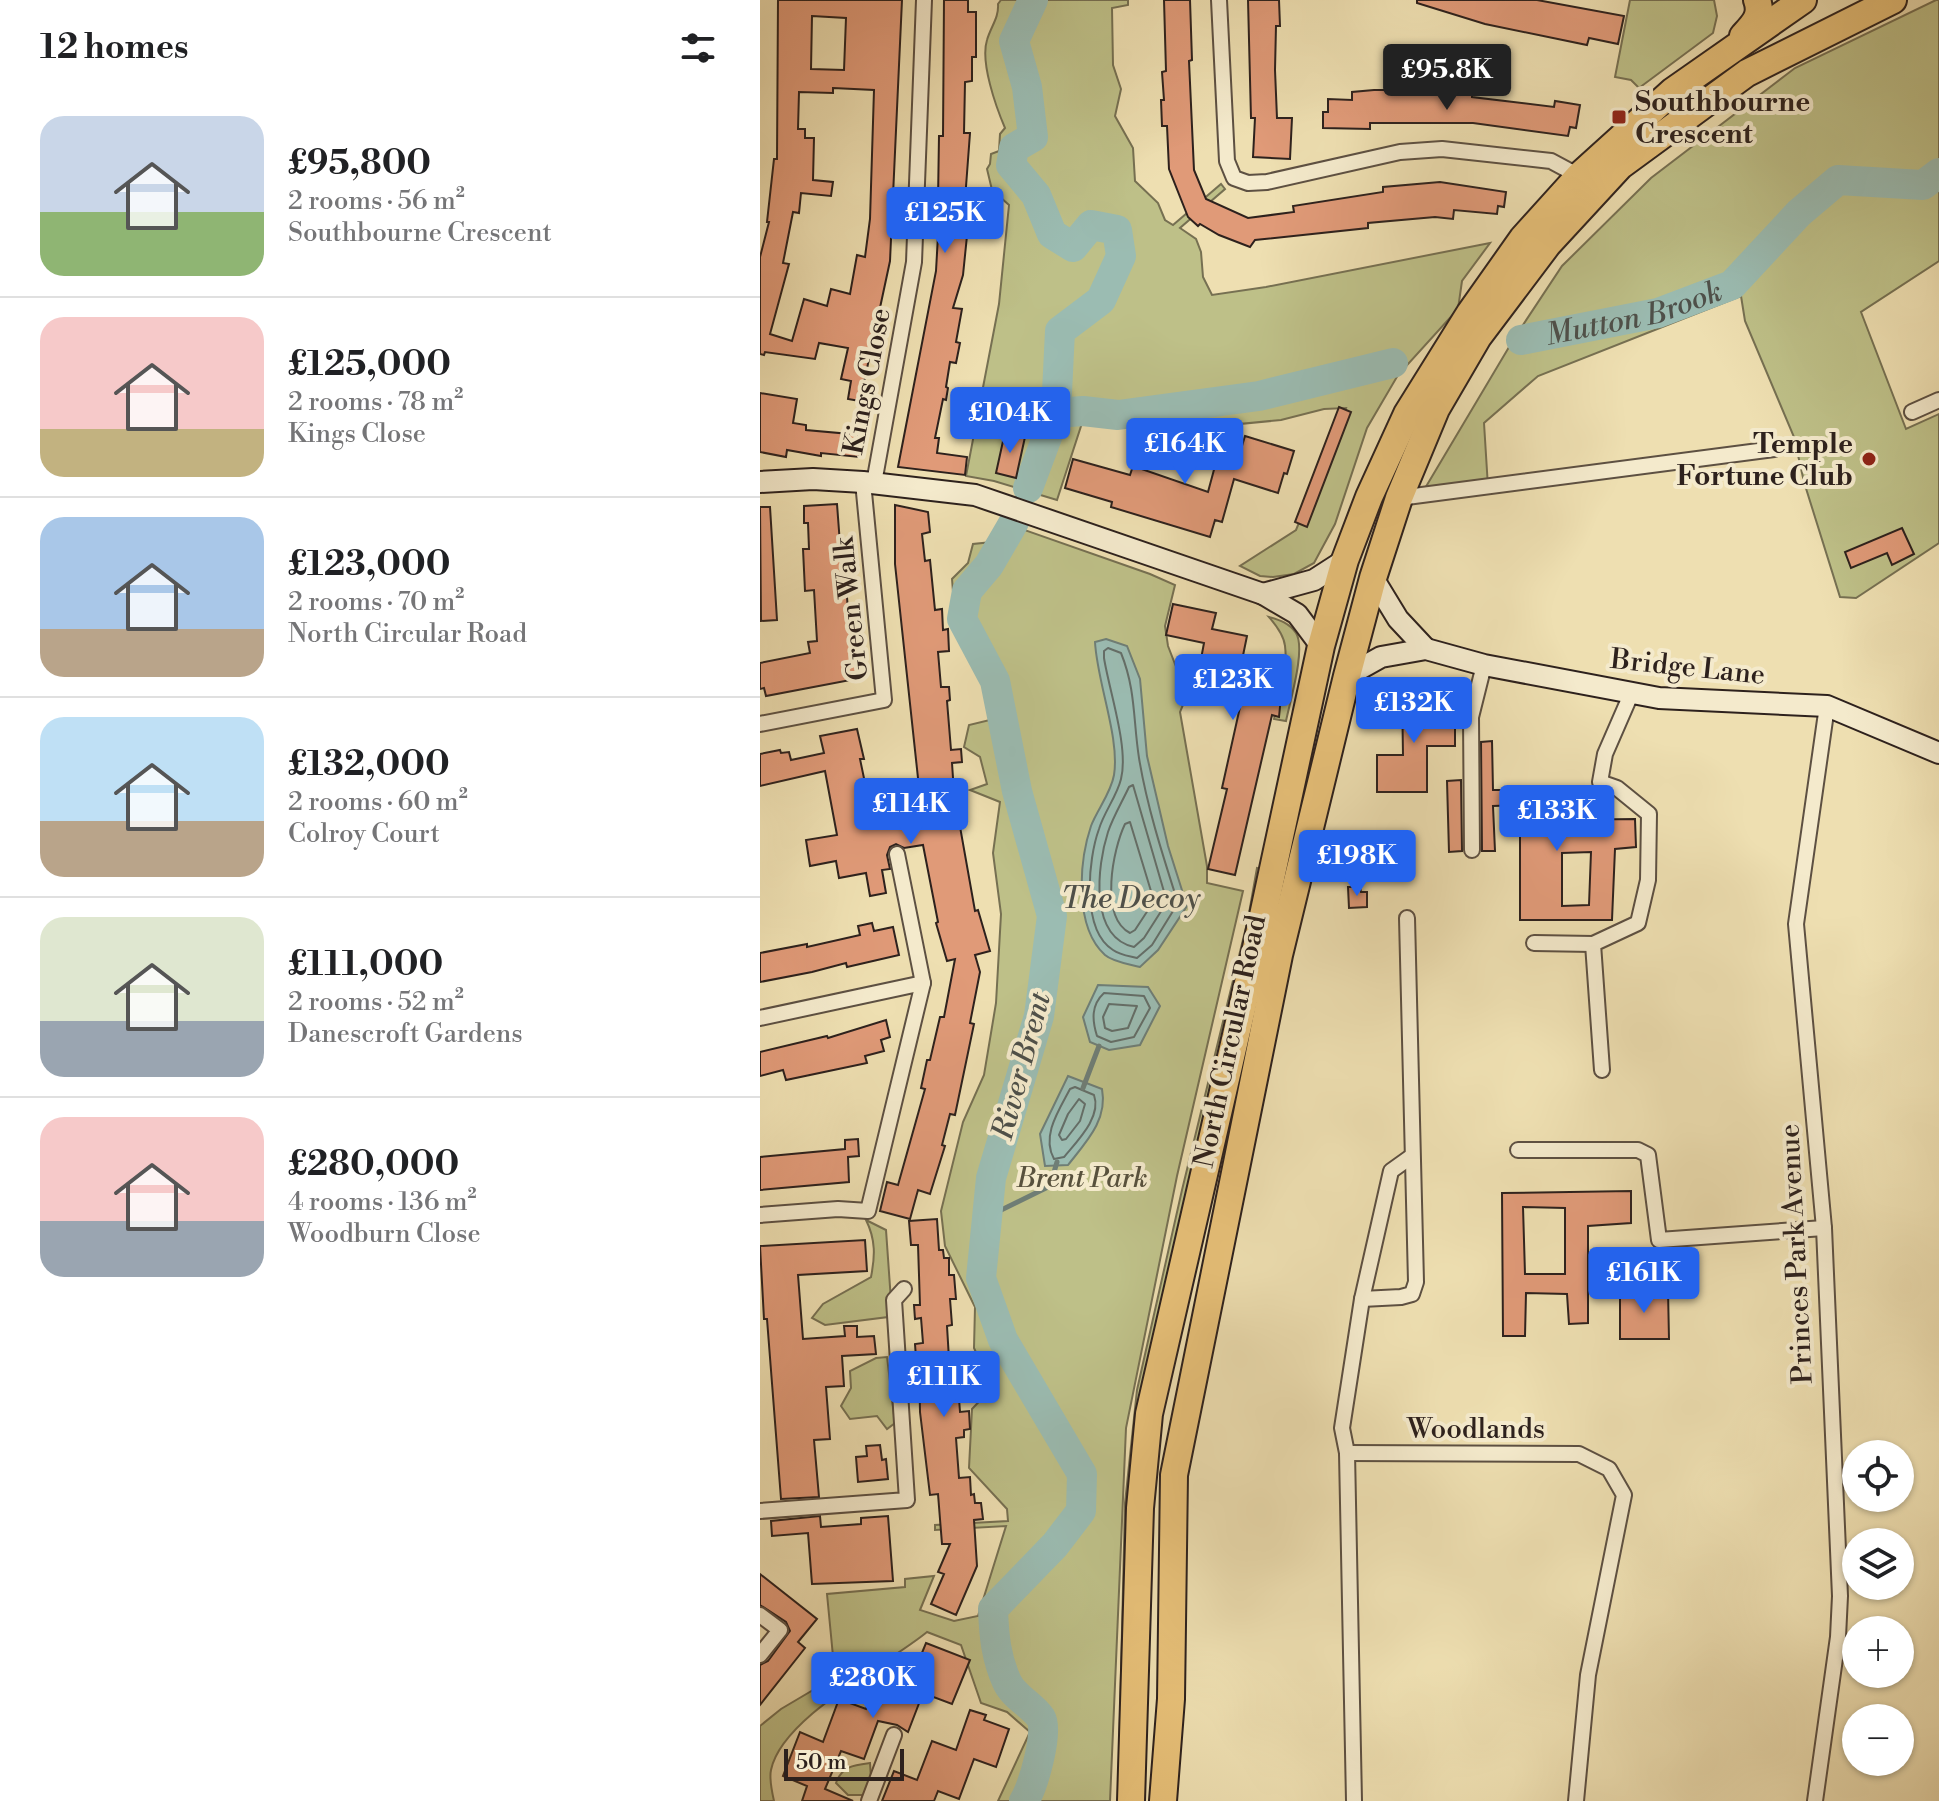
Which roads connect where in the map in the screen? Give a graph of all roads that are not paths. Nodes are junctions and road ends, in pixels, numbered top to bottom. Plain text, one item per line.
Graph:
1 (924, 0) edge
2 (1219, 0) edge
3 (1757, 0) edge
4 (1803, 0) edge
5 (1893, 0) edge
6 (1727, 54) junction
7 (1579, 176) junction
8 (1939, 400) edge
9 (1912, 412) dead end
10 (1774, 449) dead end
11 (760, 482) edge
12 (869, 483) junction
13 (1399, 498) junction
14 (1345, 560) junction
15 (1373, 578) junction
16 (1263, 594) junction
17 (1321, 646) junction
18 (1426, 649) junction
19 (1484, 665) junction
20 (1347, 676) junction
21 (1632, 692) junction
22 (1827, 706) junction
23 (760, 724) edge
24 (1939, 753) edge
25 (1472, 850) dead end
26 (897, 854) dead end
27 (1407, 918) dead end
28 (1534, 943) dead end
29 (1593, 944) junction
30 (923, 983) junction
31 (760, 1018) edge
32 (1602, 1070) dead end
33 (1518, 1150) dead end
34 (1412, 1156) junction
35 (760, 1215) edge
36 (1824, 1228) junction
37 (904, 1289) dead end
38 (1362, 1299) junction
39 (1347, 1453) junction
40 (760, 1511) edge
41 (760, 1615) edge
42 (760, 1655) edge
43 (894, 1735) dead end
44 (869, 1801) edge
45 (1131, 1801) edge
46 (1163, 1801) edge
47 (1354, 1801) edge
48 (1576, 1801) edge
49 (1815, 1801) edge

1 - 12 street, Kings Close
2 - 7 street
3 - 6 highway
4 - 6 highway, North Circular Road
5 - 13 highway, North Circular Road
6 - 7 highway, North Circular Road
7 - 14 highway, North Circular Road
8 - 9 street
10 - 13 street
11 - 12 street
12 - 16 street
12 - 23 street, Green Walk
13 - 15 highway, North Circular Road
14 - 16 street
14 - 17 highway, North Circular Road
15 - 18 street
15 - 20 highway, North Circular Road
16 - 17 street
17 - 45 highway, North Circular Road
18 - 19 street, Bridge Lane
18 - 20 street, Bridge Lane
19 - 21 street, Bridge Lane
19 - 25 street
20 - 46 highway, North Circular Road
21 - 22 street, Bridge Lane
21 - 29 street
22 - 24 street, Bridge Lane
22 - 36 street, Princes Park Avenue
26 - 30 street
27 - 34 street
28 - 29 street
29 - 32 street
30 - 31 street
30 - 35 street
33 - 36 street
34 - 38 street
34 - 38 street
36 - 49 street, Princes Park Avenue
37 - 40 street
38 - 39 street
39 - 47 street
39 - 48 street, Woodlands
41 - 42 street
43 - 44 street

